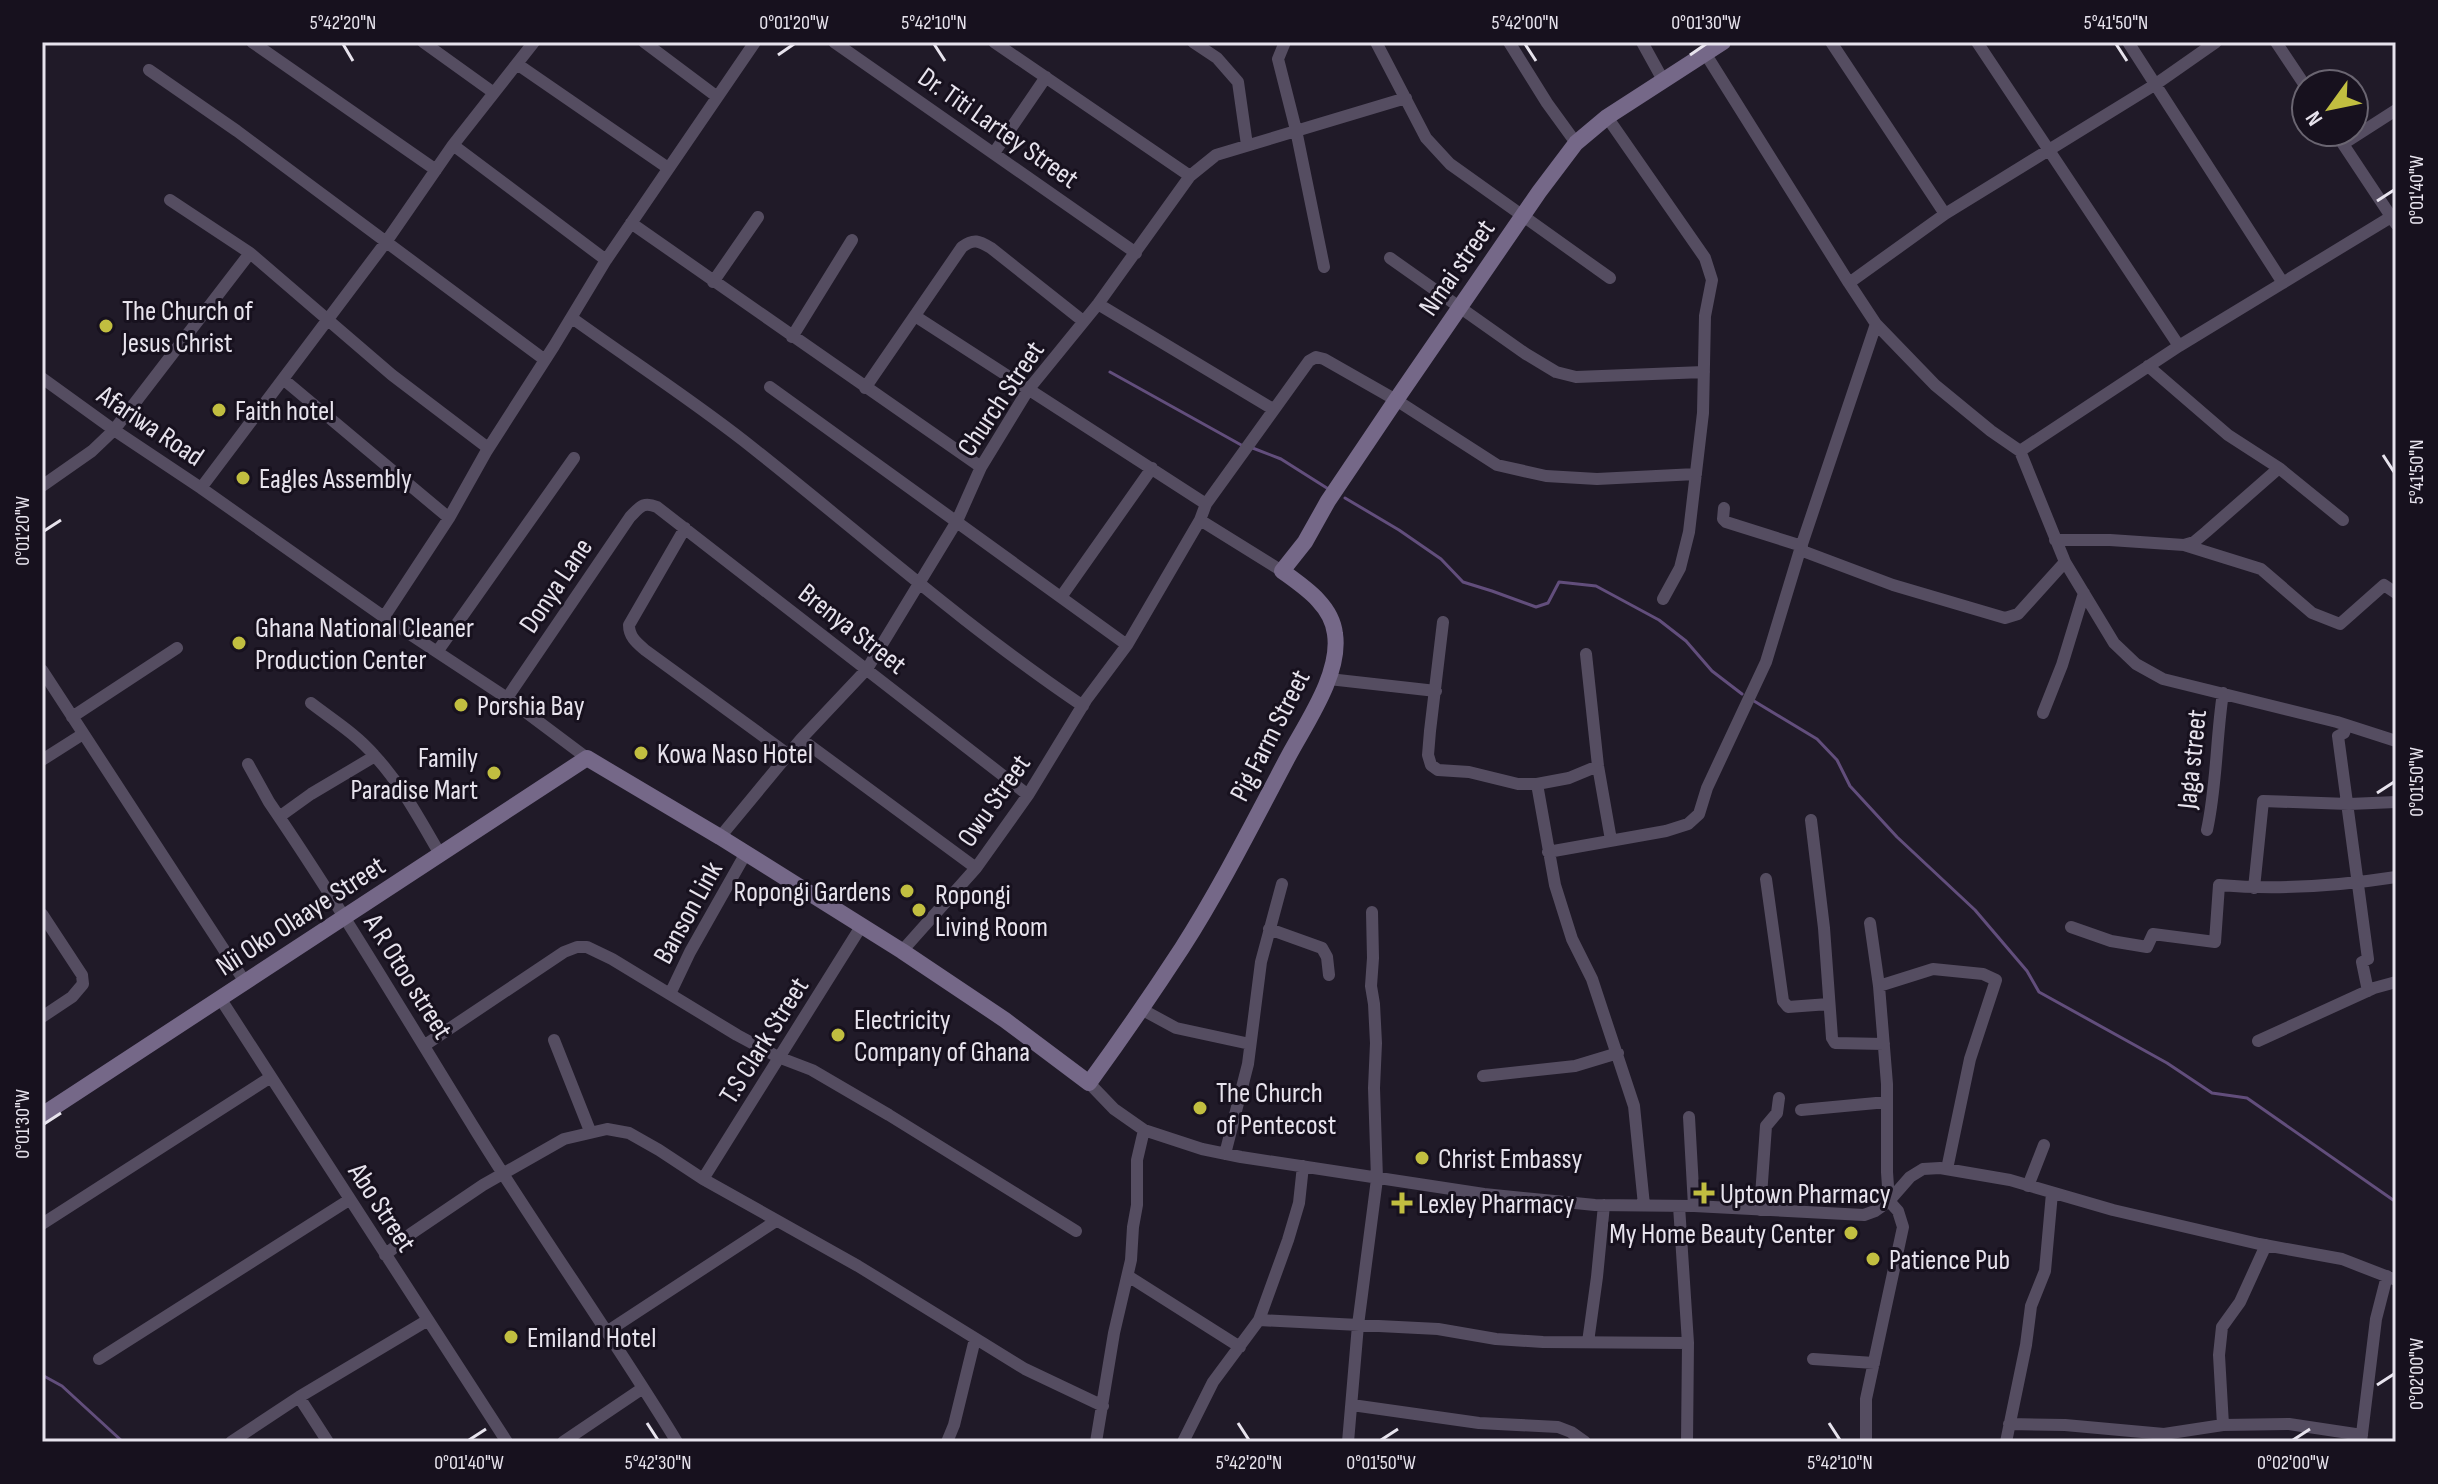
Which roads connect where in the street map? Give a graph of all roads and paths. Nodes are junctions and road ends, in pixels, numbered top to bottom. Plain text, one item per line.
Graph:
1 (252, 42) edge
2 (423, 42) edge
3 (644, 42) edge
4 (755, 42) edge
5 (834, 42) edge
6 (994, 42) edge
7 (1285, 42) edge
8 (1376, 42) edge
9 (1509, 42) edge
10 (1642, 42) edge
11 (1723, 42) edge
12 (1831, 42) edge
13 (1977, 42) edge
14 (2128, 42) edge
15 (2216, 42) edge
16 (2276, 42) edge
17 (1198, 43) edge
18 (528, 44) edge
19 (1705, 53) junction
20 (517, 64) junction
21 (2293, 68) edge
22 (149, 70) dead end
23 (1046, 77) junction
24 (1663, 80) junction
25 (2156, 84) junction
26 (494, 93) junction
27 (716, 96) junction
28 (1406, 98) junction
29 (2396, 110) edge
30 (1607, 117) junction
31 (2370, 127) edge
32 (1296, 130) junction
33 (1576, 143) junction
34 (453, 145) junction
35 (1247, 145) junction
36 (2346, 148) edge
37 (2050, 149) junction
38 (994, 153) junction
39 (668, 168) junction
40 (436, 170) junction
41 (1190, 176) junction
42 (170, 200) dead end
43 (1945, 214) junction
44 (1523, 216) junction
45 (758, 217) dead end
46 (2394, 220) edge
47 (631, 223) junction
48 (852, 240) dead end
49 (386, 242) junction
50 (250, 253) junction
51 (1136, 253) junction
52 (1390, 258) dead end
53 (606, 260) junction
54 (1324, 267) dead end
55 (1610, 278) dead end
56 (713, 282) junction
57 (1849, 283) junction
58 (2283, 283) junction
59 (1098, 304) junction
60 (1461, 307) junction
61 (915, 316) junction
62 (572, 318) junction
63 (328, 319) junction
64 (1083, 321) junction
65 (1876, 324) junction
66 (792, 337) junction
67 (2179, 346) junction
68 (545, 360) junction
69 (2148, 366) junction
70 (1704, 372) junction
71 (42, 378) edge
72 (283, 379) junction
73 (770, 387) dead end
74 (865, 388) junction
75 (1028, 390) junction
76 (1396, 400) junction
77 (1273, 409) junction
78 (114, 430) junction
79 (488, 448) junction
80 (2020, 451) junction
81 (574, 458) dead end
82 (981, 467) junction
83 (1152, 468) junction
84 (2279, 468) junction
85 (1696, 474) junction
86 (42, 486) edge
87 (201, 488) junction
88 (647, 503) joint
89 (1206, 504) junction
90 (1724, 508) dead end
91 (449, 518) junction
92 (1200, 520) junction
93 (2343, 520) dead end
94 (957, 521) junction
95 (685, 528) junction
96 (2055, 540) junction
97 (2184, 545) junction
98 (1801, 548) junction
99 (2065, 562) junction
100 (1282, 571) junction
101 (918, 583) junction
102 (2084, 593) junction
103 (2396, 593) edge
104 (1061, 597) junction
105 (1663, 599) dead end
106 (384, 617) junction
107 (1443, 622) dead end
108 (1127, 645) junction
109 (177, 648) dead end
110 (437, 652) junction
111 (1586, 654) dead end
112 (867, 669) junction
113 (42, 670) edge
114 (1329, 679) junction
115 (1436, 691) junction
116 (2223, 693) junction
117 (507, 698) junction
118 (311, 703) dead end
119 (1083, 706) junction
120 (2043, 713) dead end
121 (72, 717) junction
122 (2347, 725) junction
123 (83, 734) junction
124 (801, 739) junction
125 (2396, 741) edge
126 (789, 755) junction
127 (375, 756) junction
128 (587, 758) junction
129 (42, 760) edge
130 (248, 764) dead end
131 (1598, 766) junction
132 (1537, 784) junction
133 (1028, 795) junction
134 (2396, 802) edge
135 (2349, 804) junction
136 (279, 817) junction
137 (1811, 820) dead end
138 (2207, 830) dead end
139 (720, 837) junction
140 (1611, 840) junction
141 (1548, 852) junction
142 (746, 853) junction
143 (440, 854) junction
144 (976, 868) junction
145 (2396, 877) edge
146 (1766, 879) dead end
147 (2358, 883) junction
148 (1282, 884) dead end
149 (2254, 888) junction
150 (1372, 912) dead end
151 (42, 914) edge
152 (343, 917) junction
153 (1870, 923) dead end
154 (862, 925) junction
155 (2071, 927) dead end
156 (1269, 929) junction
157 (902, 951) junction
158 (1329, 975) dead end
159 (245, 982) junction
160 (2396, 982) edge
161 (1879, 986) junction
162 (2368, 991) junction
163 (670, 994) junction
164 (220, 998) junction
165 (1829, 1004) junction
166 (1141, 1009) junction
167 (42, 1017) edge
168 (554, 1040) dead end
169 (2258, 1041) dead end
170 (1250, 1044) junction
171 (1884, 1044) junction
172 (425, 1045) junction
173 (1618, 1053) junction
174 (778, 1057) junction
175 (1483, 1076) dead end
176 (271, 1077) junction
177 (1089, 1083) junction
178 (1779, 1098) dead end
179 (1887, 1102) junction
180 (1801, 1110) dead end
181 (42, 1115) edge
182 (1689, 1117) dead end
183 (1144, 1130) junction
184 (590, 1131) junction
185 (2044, 1145) dead end
186 (1225, 1154) junction
187 (1303, 1166) junction
188 (1947, 1169) junction
189 (503, 1173) junction
190 (703, 1179) junction
191 (1377, 1179) junction
192 (2028, 1186) junction
193 (2052, 1193) junction
194 (349, 1200) junction
195 (1889, 1201) junction
196 (1604, 1205) junction
197 (1644, 1205) junction
198 (1679, 1206) junction
199 (1694, 1206) junction
200 (1760, 1210) junction
201 (776, 1221) junction
202 (42, 1224) edge
203 (1076, 1231) dead end
204 (2266, 1245) junction
205 (385, 1255) junction
206 (1128, 1276) junction
207 (2392, 1278) edge
208 (428, 1320) junction
209 (1259, 1320) junction
210 (1358, 1325) junction
211 (608, 1331) junction
212 (975, 1339) junction
213 (1588, 1342) junction
214 (1688, 1343) junction
215 (1240, 1347) junction
216 (99, 1359) dead end
217 (1813, 1359) dead end
218 (1874, 1363) junction
219 (643, 1388) junction
220 (299, 1397) junction
221 (1352, 1405) junction
222 (1103, 1406) junction
223 (2009, 1424) junction
224 (2223, 1425) junction
225 (2362, 1439) edge
226 (231, 1442) edge
227 (328, 1442) edge
228 (507, 1442) edge
229 (563, 1442) edge
230 (677, 1442) edge
231 (947, 1442) edge
232 (1096, 1442) edge
233 (1183, 1442) edge
234 (1348, 1442) edge
235 (1585, 1442) edge
236 (1687, 1442) edge
237 (1866, 1442) edge
238 (2006, 1442) edge

1 - 40 street
2 - 26 street
3 - 27 street
4 - 27 street
5 - 38 street, Dr. Titi Lartey Street
6 - 23 street
7 - 32 street
8 - 28 street
9 - 33 street
10 - 24 street
11 - 19 street, Nmai street
12 - 43 street
13 - 37 street
14 - 25 street
15 - 25 street
16 - 21 street
17 - 35 street
18 - 20 street
19 - 24 street, Nmai street
19 - 57 street
20 - 26 street
20 - 39 street
22 - 49 street
23 - 38 street
23 - 41 street
24 - 30 street, Nmai street
25 - 37 street
25 - 58 street
26 - 34 street
27 - 39 street
28 - 32 street, Church Street
28 - 44 street
29 - 31 street
30 - 33 street, Nmai street
30 - 70 street
32 - 35 street, Church Street
32 - 54 street
33 - 44 street, Nmai street
34 - 40 street
34 - 53 street
35 - 41 street, Church Street
36 - 46 street
37 - 43 street
37 - 67 street
38 - 51 street, Dr. Titi Lartey Street
39 - 47 street
40 - 49 street
41 - 51 street, Church Street
42 - 50 street
43 - 57 street
44 - 55 street
44 - 60 street, Nmai street
45 - 56 street
46 - 58 street
47 - 53 street
47 - 56 street
48 - 66 street
49 - 63 street
49 - 68 street
50 - 63 street
50 - 78 street
51 - 59 street, Church Street
52 - 60 street
53 - 62 street
56 - 66 street
57 - 65 street
58 - 67 street
59 - 64 street, Church Street
59 - 77 street
60 - 70 street
60 - 76 street, Nmai street
61 - 64 street
61 - 74 street
61 - 75 street
62 - 68 street
62 - 101 street
63 - 72 street
63 - 79 street
64 - 75 street, Church Street
65 - 80 street
65 - 98 street
66 - 74 street
67 - 69 street
68 - 79 street
69 - 80 street
69 - 84 street
70 - 85 street
71 - 78 street, Afariwa Road
72 - 87 street
72 - 91 street
73 - 94 street
74 - 82 street
75 - 82 street, Church Street
75 - 83 street
76 - 77 street
76 - 85 street
76 - 100 street, Nmai street
77 - 89 street
78 - 86 street
78 - 87 street, Afariwa Road
79 - 91 street
80 - 96 street
81 - 110 street
82 - 94 street, Church Street
83 - 89 street
83 - 104 street
84 - 93 street
84 - 97 street
85 - 105 street
87 - 106 street, Afariwa Road
88 - 95 street, Brenya Street
88 - 117 street, Donya Lane
89 - 92 street
90 - 98 street
91 - 106 street
92 - 100 street, Pig Farm Street
92 - 108 street
94 - 101 street, Church Street
94 - 104 street
95 - 112 street, Brenya Street
95 - 126 street
96 - 97 street
96 - 99 street
97 - 103 street
98 - 99 street
98 - 140 street
99 - 102 street
100 - 114 street, Pig Farm Street
101 - 112 street, Church Street
101 - 119 street
102 - 116 street
102 - 120 street
104 - 108 street
106 - 110 street, Afariwa Road
107 - 115 street
108 - 119 street
109 - 121 street
110 - 117 street, Afariwa Road
111 - 131 street
112 - 124 street, Church Street
112 - 133 street, Brenya Street
113 - 121 street
114 - 115 street
114 - 166 street, Pig Farm Street
115 - 132 street
116 - 122 street
116 - 138 street, Jaga street
117 - 128 street, Afariwa Road
118 - 127 street
119 - 133 street, Owu Street
121 - 123 street
122 - 125 street
122 - 135 street
123 - 129 street
123 - 159 street
124 - 126 street, Church Street
124 - 144 street
126 - 139 street, Church Street
127 - 136 street
127 - 143 street
128 - 139 street
128 - 143 street, Nii Oko Olaaye Street
130 - 136 street, A R Otoo street
131 - 132 street
131 - 140 street
132 - 141 street
133 - 144 street, Owu Street
134 - 135 street
135 - 147 street
135 - 149 street
136 - 152 street, A R Otoo street
137 - 165 street
139 - 142 street
140 - 141 street
141 - 173 street
142 - 154 street
142 - 163 street, Banson Link
143 - 152 street, Nii Oko Olaaye Street
144 - 157 street, Owu Street
145 - 147 street
146 - 165 street
147 - 149 street
147 - 162 street
148 - 156 street
149 - 155 street
150 - 191 street
151 - 167 street
152 - 159 street, Nii Oko Olaaye Street
152 - 172 street, A R Otoo street
153 - 161 street
154 - 157 street
154 - 174 street, T.S Clark Street
156 - 158 street
156 - 170 street
157 - 177 street
159 - 164 street, Nii Oko Olaaye Street
160 - 162 street
161 - 171 street
161 - 188 street
162 - 169 street
163 - 172 street
163 - 174 street
164 - 176 street, Abo Street
164 - 181 street, Nii Oko Olaaye Street
165 - 171 street
166 - 170 street
166 - 177 street, Pig Farm Street
168 - 184 street
170 - 186 street
171 - 179 street
172 - 189 street, A R Otoo street
173 - 175 street
173 - 197 street
174 - 190 street, T.S Clark Street
174 - 203 street
176 - 194 street, Abo Street
176 - 202 street
177 - 183 street
178 - 200 street
179 - 180 street
179 - 195 street
182 - 199 street
183 - 186 street
183 - 206 street
184 - 189 street
184 - 190 street
185 - 192 street
186 - 187 street
187 - 191 street
187 - 209 street
188 - 192 street
188 - 195 street
189 - 205 street
189 - 211 street, A R Otoo street
190 - 201 street
191 - 196 street
191 - 210 street
192 - 193 street
193 - 204 street
193 - 223 street
194 - 205 street, Abo Street
194 - 216 street
195 - 200 street
195 - 218 street
196 - 197 street
196 - 213 street
197 - 198 street
198 - 199 street
198 - 214 street
199 - 200 street
201 - 211 street
201 - 212 street
204 - 207 street
204 - 224 street
205 - 208 street, Abo Street
206 - 215 street
206 - 222 street
207 - 225 street
208 - 220 street
208 - 228 street, Abo Street
209 - 210 street
209 - 215 street
210 - 213 street
210 - 221 street
211 - 219 street, A R Otoo street
212 - 222 street
212 - 231 street
213 - 214 street
214 - 236 street
215 - 233 street
217 - 218 street
218 - 237 street
219 - 229 street
219 - 230 street, A R Otoo street
220 - 226 street
220 - 227 street
221 - 234 street
221 - 235 street
222 - 232 street
223 - 224 street
223 - 238 street
224 - 225 street

